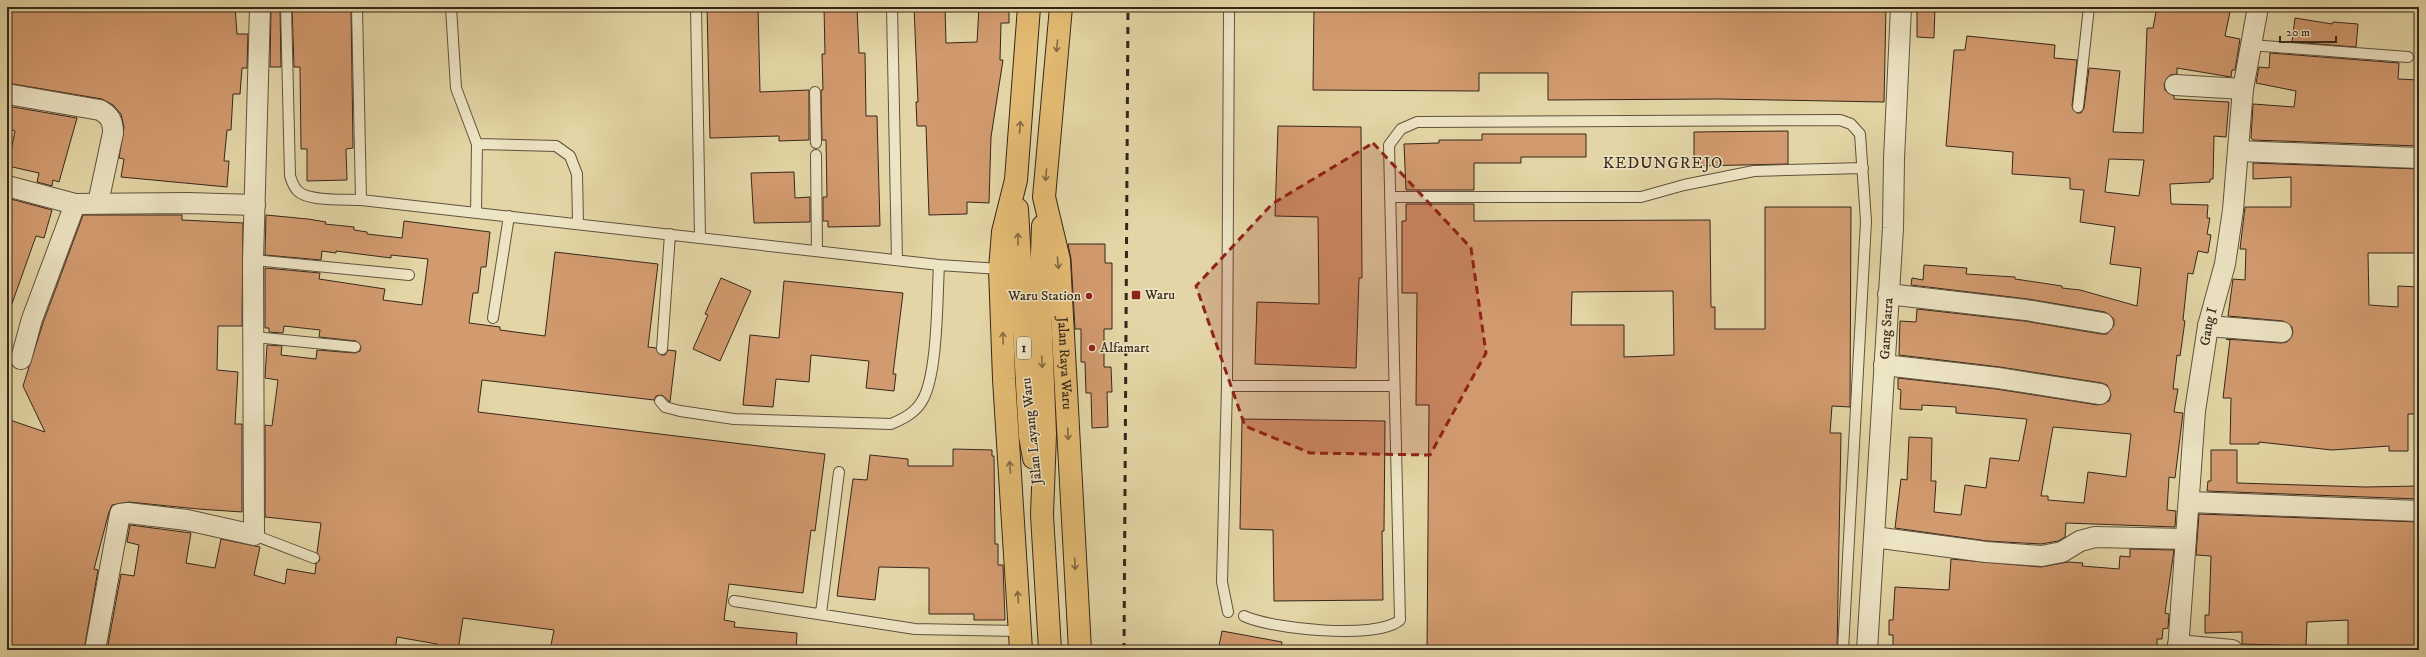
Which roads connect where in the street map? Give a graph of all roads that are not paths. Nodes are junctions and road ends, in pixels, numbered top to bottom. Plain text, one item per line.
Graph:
1 (260, 7) edge
2 (286, 7) edge
3 (356, 7) edge
4 (451, 7) edge
5 (696, 7) edge
6 (892, 7) edge
7 (1029, 7) edge
8 (1061, 7) edge
9 (1229, 7) edge
10 (1901, 7) edge
11 (2089, 7) edge
12 (2258, 7) edge
13 (2250, 45) junction
14 (2408, 57) dead end
15 (2175, 85) dead end
16 (2242, 89) junction
17 (815, 92) dead end
18 (7, 94) edge
19 (2078, 107) dead end
20 (816, 143) dead end
21 (477, 144) junction
22 (2238, 151) junction
23 (816, 155) dead end
24 (2419, 158) edge
25 (1863, 168) junction
26 (1016, 180) junction
27 (7, 186) edge
28 (1044, 197) junction
29 (1390, 197) junction
30 (361, 200) junction
31 (98, 203) junction
32 (74, 204) junction
33 (255, 205) junction
34 (476, 212) junction
35 (509, 216) junction
36 (578, 223) junction
37 (670, 234) junction
38 (700, 237) junction
39 (817, 250) junction
40 (253, 260) junction
41 (897, 260) junction
42 (939, 265) junction
43 (1000, 269) junction
44 (410, 275) dead end
45 (1888, 294) junction
46 (493, 318) dead end
47 (2103, 324) dead end
48 (2208, 326) junction
49 (2282, 332) dead end
50 (254, 338) junction
51 (354, 347) dead end
52 (662, 349) dead end
53 (21, 359) dead end
54 (1884, 365) junction
55 (1227, 386) junction
56 (1394, 386) junction
57 (2100, 394) dead end
58 (660, 401) dead end
59 (839, 472) dead end
60 (2188, 502) junction
61 (2419, 511) edge
62 (1042, 515) junction
63 (254, 535) junction
64 (1874, 537) junction
65 (2186, 539) junction
66 (314, 558) dead end
67 (734, 601) dead end
68 (1228, 612) dead end
69 (821, 613) junction
70 (1244, 616) dead end
71 (1021, 640) edge
72 (2178, 647) edge
73 (95, 650) edge
74 (1050, 650) edge
75 (1080, 650) edge
76 (1843, 650) edge
77 (1867, 650) edge
78 (2232, 650) edge

1 - 33 street
2 - 30 lane
3 - 30 lane
4 - 21 lane
5 - 38 lane
6 - 41 lane
26 -> 7 highway, 1
8 -> 28 highway, Jalan Raya Waru / 1
9 - 55 lane
10 - 45 street, Gang Satra
11 - 19 lane
12 - 13 street, Gang I
13 - 14 lane
13 - 16 street, Gang I
15 - 16 street
16 - 22 street, Gang I
17 - 20 lane
18 - 31 street
21 - 34 lane
21 - 36 lane
22 - 24 street
22 - 48 street, Gang I
23 - 39 lane
25 - 29 lane
25 - 29 lane
25 - 76 lane
26 - 43 highway
62 -> 26 highway, Jalan Layang Waru / 1
27 - 32 street
28 -> 62 highway, Jalan Layang Waru / 1
28 -> 75 highway, Jalan Raya Waru
29 - 56 lane
30 - 34 lane
31 - 32 street
31 - 33 street
32 - 53 street
33 - 40 street
34 - 35 lane
35 - 36 lane
35 - 46 lane
36 - 37 lane
37 - 38 lane
37 - 52 lane
38 - 39 lane
39 - 41 lane
40 - 44 lane
40 - 50 street
41 - 42 lane
42 - 43 lane
42 - 58 lane
71 -> 43 highway
45 - 47 street
45 - 54 street, Gang Satra
48 - 49 street
48 - 60 street, Gang I
50 - 51 lane
50 - 63 street
54 - 57 street
54 - 64 street, Gang Satra
55 - 56 lane
55 - 68 lane
56 - 70 lane
59 - 69 lane
60 - 61 street
60 - 65 street, Gang I
62 - 74 highway, Jalan Layang Waru / 1
63 - 66 lane
63 - 73 street
64 - 65 street
64 - 77 street, Gang Satra
65 - 72 street, Gang I
67 - 69 lane
69 - 71 lane
72 - 78 street

